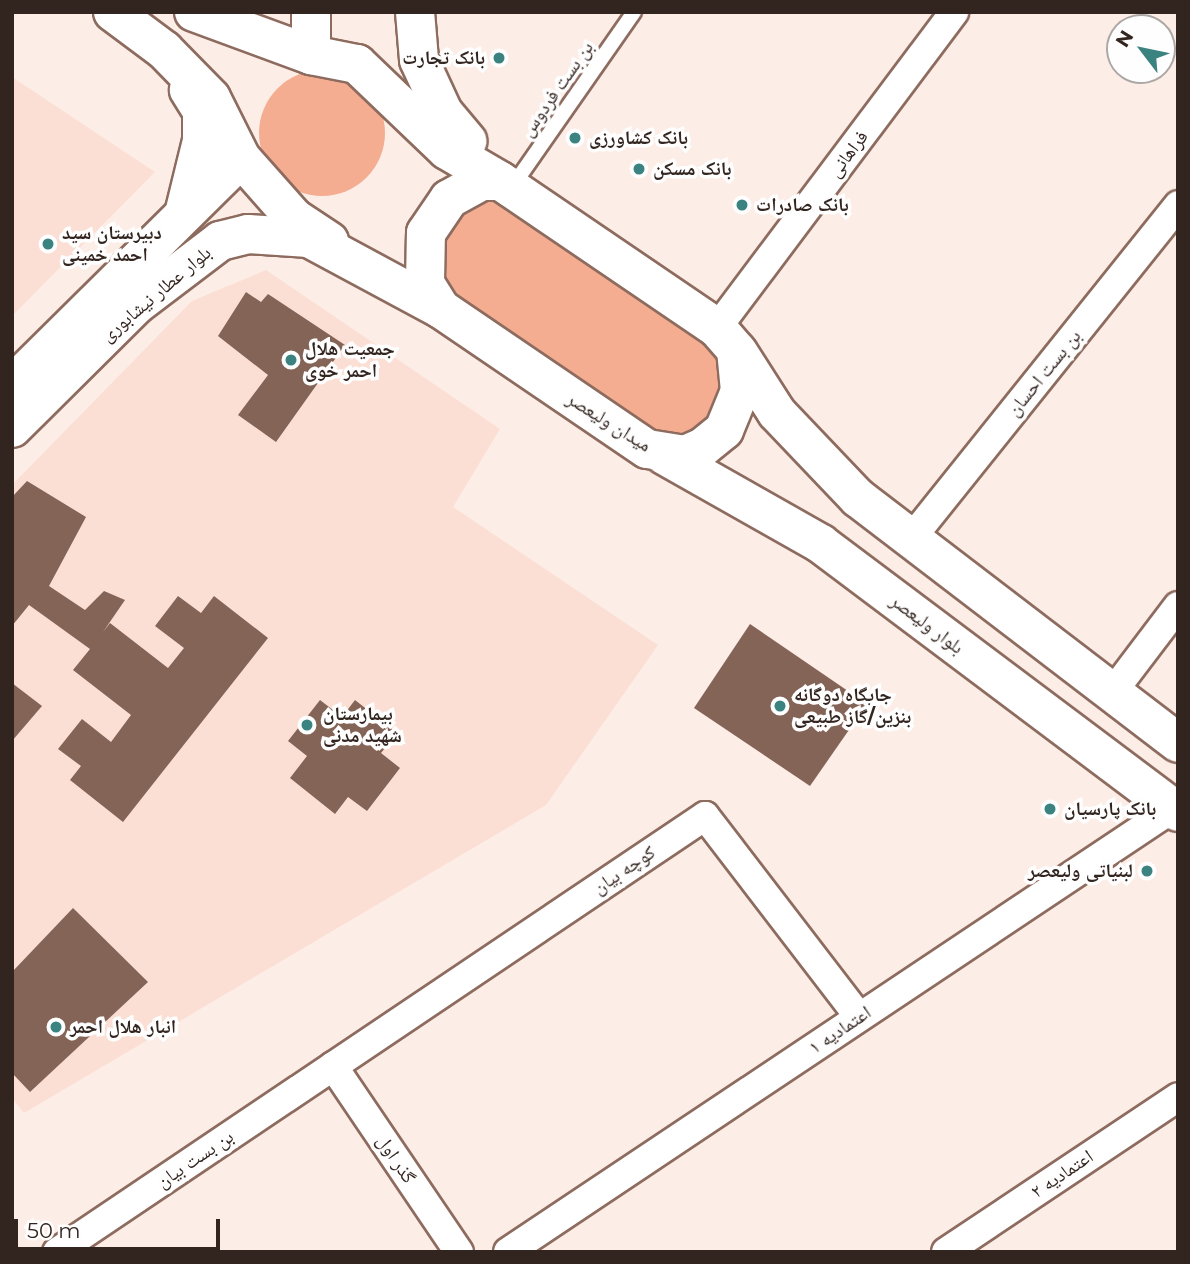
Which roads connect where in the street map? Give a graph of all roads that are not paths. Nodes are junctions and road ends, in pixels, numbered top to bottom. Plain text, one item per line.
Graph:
1 (113, 12) edge
2 (194, 12) edge
3 (204, 12) edge
4 (274, 12) edge
5 (311, 12) edge
6 (415, 12) edge
7 (634, 12) edge
8 (954, 12) edge
9 (164, 50) junction
10 (310, 55) junction
11 (241, 158) junction
12 (505, 185) junction
13 (1178, 205) edge
14 (185, 210) junction
15 (393, 283) junction
16 (442, 309) junction
17 (726, 339) junction
18 (12, 385) edge
19 (777, 414) junction
20 (12, 428) edge
21 (664, 455) junction
22 (726, 486) junction
23 (910, 540) junction
24 (1178, 606) edge
25 (1112, 693) junction
26 (1178, 743) edge
27 (1175, 810) edge
28 (859, 1017) junction
29 (333, 1066) junction
30 (1178, 1097) edge
31 (57, 1252) edge
32 (459, 1252) edge
33 (508, 1252) edge
34 (946, 1252) edge

1 - 9 main road
2 - 10 main road
3 - 4 main road
5 - 10 main road
6 - 12 main road
7 - 12 lane, بن بست فردوس
8 - 17 street, فراهانی
9 - 11 main road
9 - 14 main road
10 - 12 main road
11 - 14 main road, بلوار عطار نیشابوری
11 - 15 main road
12 - 16 main road, میدان ولیعصر
12 - 17 main road
13 - 23 street, بن بست احسان
14 - 18 main road, بلوار عطار نیشابوری
15 - 16 main road, بلوار عطار نیشابوری
15 - 20 main road, بلوار عطار نیشابوری
16 - 21 main road, میدان ولیعصر
17 - 19 main road
17 - 21 main road, میدان ولیعصر
19 - 22 main road
19 - 23 main road
21 - 22 main road, بلوار ولیعصر
22 - 27 main road, بلوار ولیعصر
23 - 25 main road
24 - 25 street
25 - 26 main road
27 - 28 street, اعتمادیه ۱
28 - 29 street, کوچه بیان
28 - 33 street, اعتمادیه ۱
29 - 31 street, بن بست بیان
29 - 32 street, گذر اول
30 - 34 street, اعتمادیه ۲

